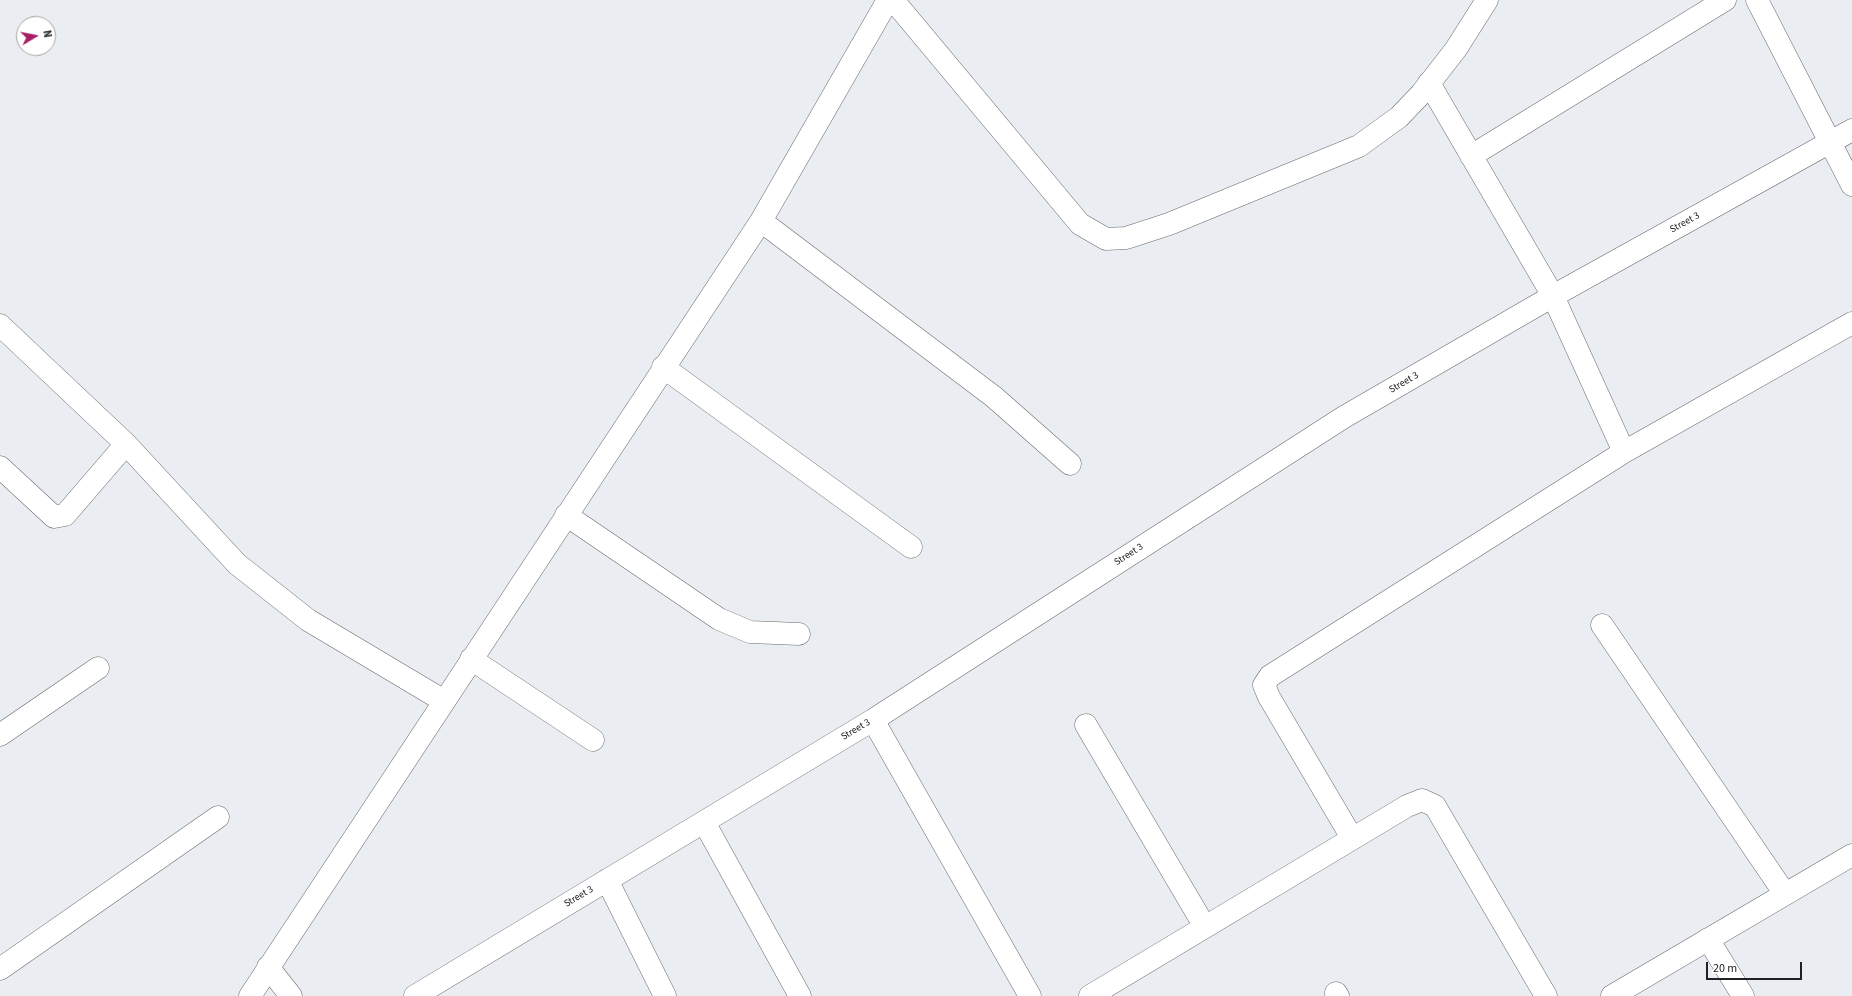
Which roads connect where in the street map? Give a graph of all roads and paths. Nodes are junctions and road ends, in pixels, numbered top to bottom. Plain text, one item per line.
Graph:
1 (888, 0) edge
2 (893, 0) edge
3 (1487, 0) edge
4 (1725, 0) edge
5 (1757, 0) edge
6 (1429, 83) junction
7 (1852, 130) edge
8 (1831, 143) junction
9 (1470, 156) junction
10 (1852, 185) edge
11 (761, 221) junction
12 (1553, 296) junction
13 (1852, 323) edge
14 (0, 325) edge
15 (663, 367) junction
16 (126, 444) junction
17 (1624, 452) junction
18 (1070, 464) dead end
19 (0, 467) edge
20 (566, 515) junction
21 (911, 547) dead end
22 (1602, 625) dead end
23 (799, 634) dead end
24 (471, 659) junction
25 (98, 668) dead end
26 (444, 701) junction
27 (873, 720) junction
28 (1086, 726) dead end
29 (0, 735) edge
30 (593, 740) dead end
31 (218, 817) dead end
32 (704, 822) junction
33 (1352, 838) junction
34 (1852, 855) edge
35 (607, 880) junction
36 (1785, 894) junction
37 (1205, 927) junction
38 (1708, 940) junction
39 (268, 967) junction
40 (0, 969) edge
41 (250, 996) edge
42 (292, 996) edge
43 (415, 996) edge
44 (665, 996) edge
45 (800, 996) edge
46 (1030, 996) edge
47 (1090, 996) edge
48 (1546, 996) edge
49 (1612, 996) edge
50 (1743, 996) edge

1 - 11 street
2 - 6 street
3 - 6 street
4 - 9 street
5 - 8 street
6 - 9 street
7 - 8 street, Street 3
8 - 10 street
8 - 12 street, Street 3
9 - 12 street
11 - 15 street
11 - 18 street
12 - 17 street
12 - 27 street, Street 3
13 - 17 street
14 - 16 street
15 - 20 street
15 - 21 street
16 - 19 street
16 - 26 street
17 - 33 street
20 - 23 street
20 - 24 street
22 - 36 street
24 - 26 street
24 - 30 street
25 - 29 street
26 - 39 street
27 - 32 street, Street 3
27 - 46 street
28 - 37 street
31 - 40 street
32 - 35 street, Street 3
32 - 45 street
33 - 37 street
33 - 48 street
34 - 36 street
35 - 43 street, Street 3
35 - 44 street
36 - 38 street
37 - 47 street
38 - 49 street
38 - 50 street
39 - 41 street
39 - 42 street

